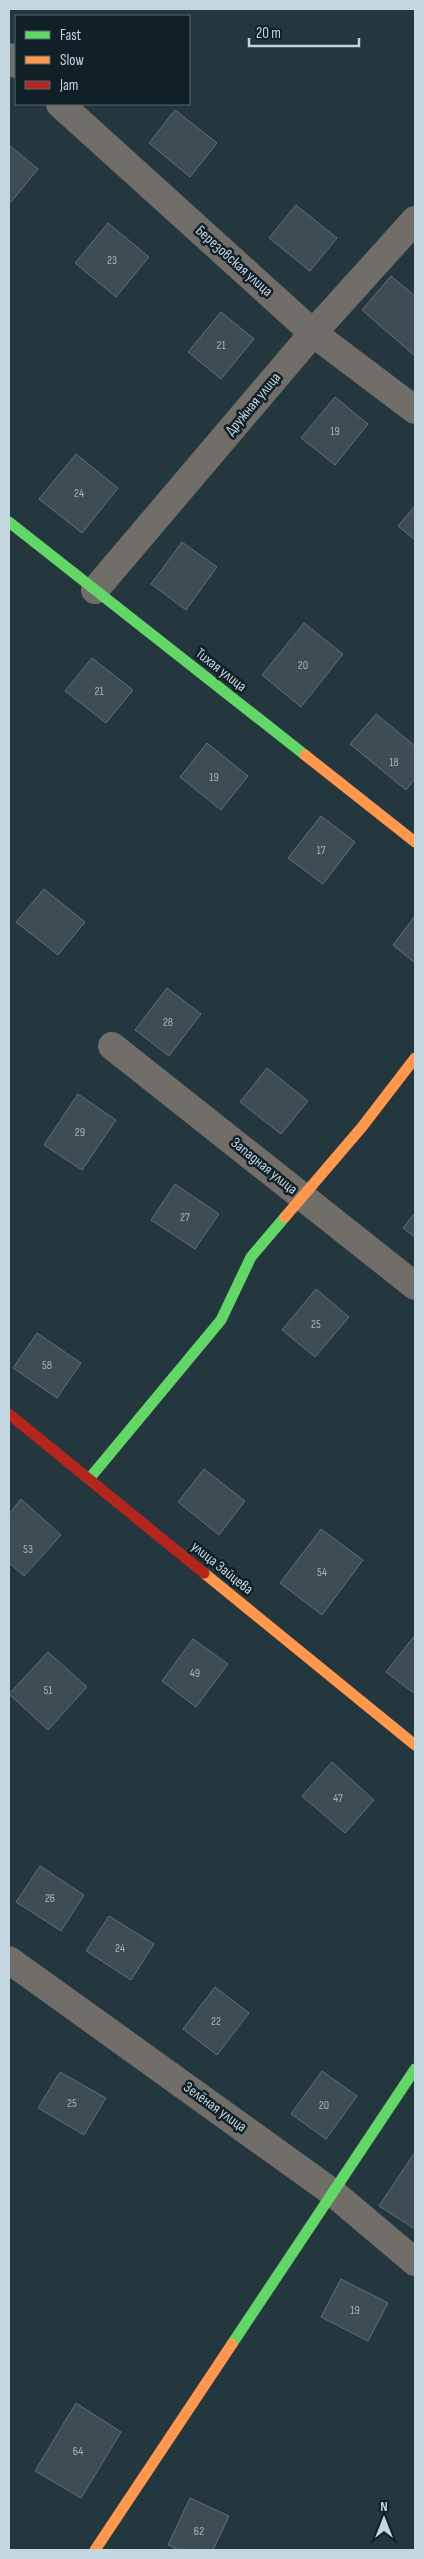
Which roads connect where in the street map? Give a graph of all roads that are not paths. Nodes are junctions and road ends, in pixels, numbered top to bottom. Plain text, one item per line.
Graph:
1 (61, 105) edge
2 (415, 220) edge
3 (313, 333) junction
4 (415, 410) edge
5 (9, 522) edge
6 (95, 590) junction
7 (415, 842) edge
8 (112, 1046) dead end
9 (415, 1058) edge
10 (302, 1196) junction
11 (415, 1286) edge
12 (9, 1414) edge
13 (89, 1479) junction
14 (415, 1745) edge
15 (9, 1960) edge
16 (415, 2068) edge
17 (332, 2192) junction
18 (415, 2262) edge
19 (94, 2550) edge

1 - 3 street, Березовская улица
2 - 3 street, Дружная улица
3 - 4 street, Березовская улица
3 - 6 street, Дружная улица
5 - 6 street, Тихая улица
6 - 7 street, Тихая улица
8 - 10 street, Западная улица
9 - 10 street
10 - 11 street, Западная улица
10 - 13 street
12 - 13 street, улица Зайцева
13 - 14 street, улица Зайцева
15 - 17 street, Зелёная улица
16 - 17 street
17 - 18 street, Зелёная улица
17 - 19 street

